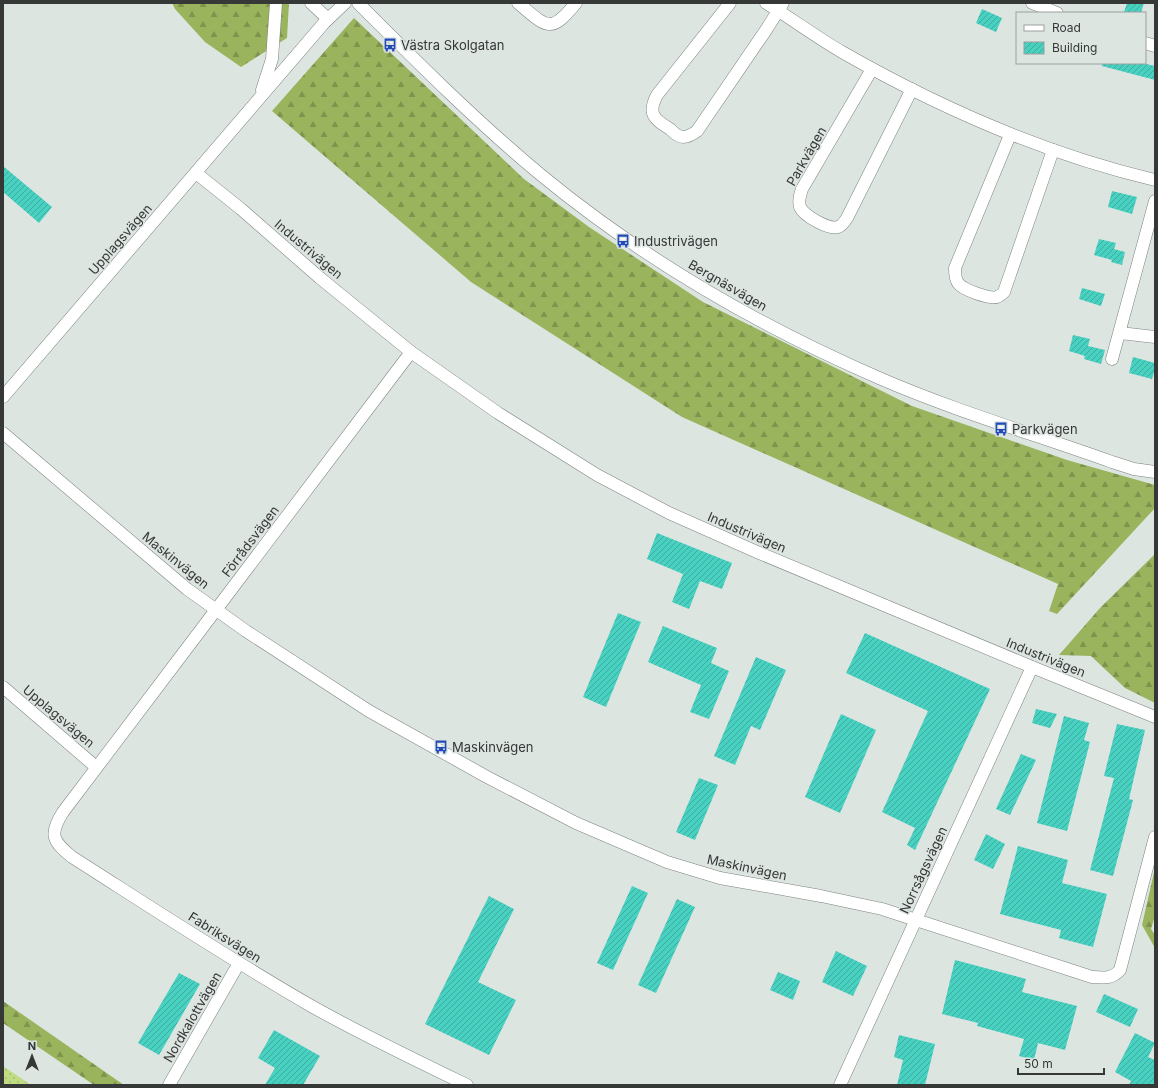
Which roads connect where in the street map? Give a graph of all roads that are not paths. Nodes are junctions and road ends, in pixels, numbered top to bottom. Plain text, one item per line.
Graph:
1 (276, 3) edge
2 (311, 3) edge
3 (344, 3) edge
4 (358, 3) edge
5 (518, 3) edge
6 (576, 3) edge
7 (730, 3) edge
8 (766, 3) edge
9 (1032, 3) edge
10 (780, 7) edge
11 (1054, 12) edge
12 (328, 19) junction
13 (872, 69) junction
14 (912, 90) junction
15 (258, 101) junction
16 (1010, 135) junction
17 (1053, 150) junction
18 (196, 173) junction
19 (1155, 180) edge
20 (1155, 201) edge
21 (1120, 333) junction
22 (1155, 337) edge
23 (411, 352) junction
24 (1112, 359) dead end
25 (3, 397) edge
26 (3, 434) edge
27 (1155, 472) edge
28 (216, 609) junction
29 (1032, 667) junction
30 (3, 687) edge
31 (1155, 717) edge
32 (96, 767) junction
33 (1155, 837) edge
34 (916, 920) junction
35 (239, 962) junction
36 (169, 1085) edge
37 (467, 1085) edge
38 (840, 1085) edge

1 - 15 street, Upplagsvägen
2 - 12 street
3 - 12 street
4 - 27 street, Bergnäsvägen
5 - 6 street
7 - 10 street
8 - 10 street
9 - 11 street
10 - 13 street
12 - 15 street, Upplagsvägen
13 - 14 street
13 - 14 street, Parkvägen
14 - 16 street
15 - 18 street, Upplagsvägen
16 - 17 street
16 - 17 street
17 - 19 street
18 - 23 street, Industrivägen
18 - 25 street, Upplagsvägen
20 - 21 street
21 - 22 street
21 - 24 street
23 - 28 street, Förrådsvägen
23 - 29 street, Industrivägen
26 - 28 street, Maskinvägen
28 - 32 street, Förrådsvägen
28 - 34 street, Maskinvägen
29 - 31 street, Industrivägen
29 - 34 street, Norrsågsvägen
30 - 32 street, Upplagsvägen
32 - 35 street, Fabriksvägen
33 - 34 street, Maskinvägen
34 - 38 street, Norrsågsvägen
35 - 36 street, Nordkalottvägen
35 - 37 street, Fabriksvägen

